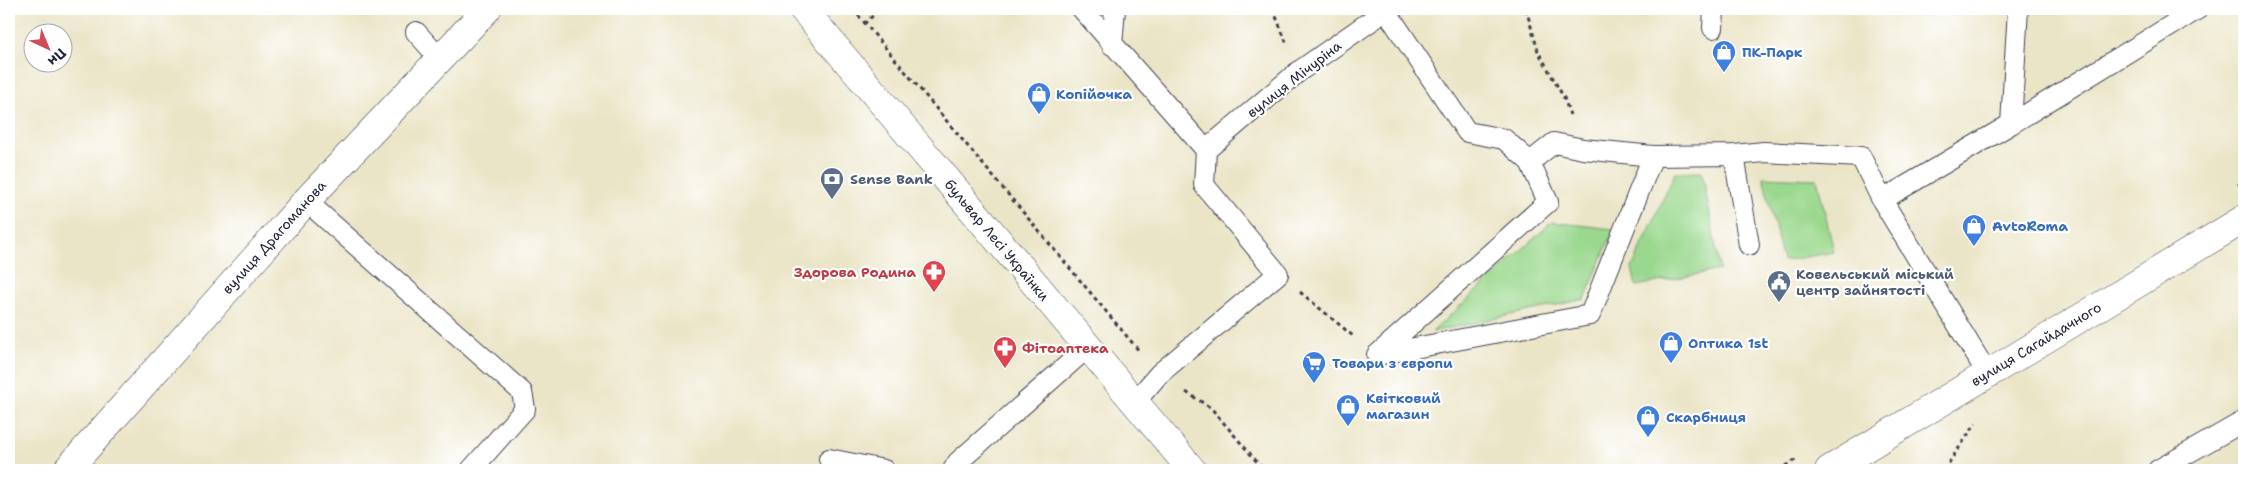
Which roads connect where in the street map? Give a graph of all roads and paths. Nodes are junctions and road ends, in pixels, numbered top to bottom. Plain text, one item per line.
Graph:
1 (487, 9) edge
2 (803, 9) edge
3 (853, 9) edge
4 (1082, 9) edge
5 (1115, 9) edge
6 (1273, 9) edge
7 (1384, 9) edge
8 (1526, 9) edge
9 (2018, 9) edge
10 (2198, 9) edge
11 (416, 32) dead end
12 (1112, 45) junction
13 (440, 59) junction
14 (1298, 72) junction
15 (2011, 124) junction
16 (1583, 149) junction
17 (1206, 150) junction
18 (1734, 155) junction
19 (1653, 156) junction
20 (1530, 162) junction
21 (1882, 200) junction
22 (306, 201) junction
23 (2244, 219) edge
24 (1749, 245) dead end
25 (1278, 274) junction
26 (1088, 347) junction
27 (1377, 355) junction
28 (1987, 373) junction
29 (1159, 374) junction
30 (1134, 402) junction
31 (2244, 421) edge
32 (829, 459) dead end
33 (67, 470) edge
34 (471, 470) edge
35 (884, 470) edge
36 (953, 470) edge
37 (1192, 470) edge
38 (1264, 470) edge
39 (1829, 470) edge
40 (2158, 470) edge

1 - 13 street, вулиця Драгоманова
2 - 26 street, бульвар Лесі Українки
3 - 29 path
4 - 12 lane
5 - 12 lane
6 - 14 path
7 - 14 lane, вулиця Мічуріна
7 - 20 lane
8 - 16 path
9 - 15 lane
10 - 15 lane
11 - 13 lane
12 - 17 lane
13 - 22 street, вулиця Драгоманова
14 - 17 lane, вулиця Мічуріна
15 - 21 lane
16 - 19 lane
16 - 20 lane
17 - 25 lane
18 - 19 lane
18 - 21 lane
18 - 24 lane
19 - 27 lane
20 - 27 lane
21 - 28 lane
22 - 33 street, вулиця Драгоманова
22 - 34 lane
23 - 28 street, вулиця Сагайдачного
25 - 27 path
25 - 29 lane
26 - 30 street, бульвар Лесі Українки
26 - 36 lane
28 - 39 street, вулиця Сагайдачного
29 - 30 lane
29 - 38 path
30 - 37 street, бульвар Лесі Українки
31 - 40 lane
32 - 35 lane

